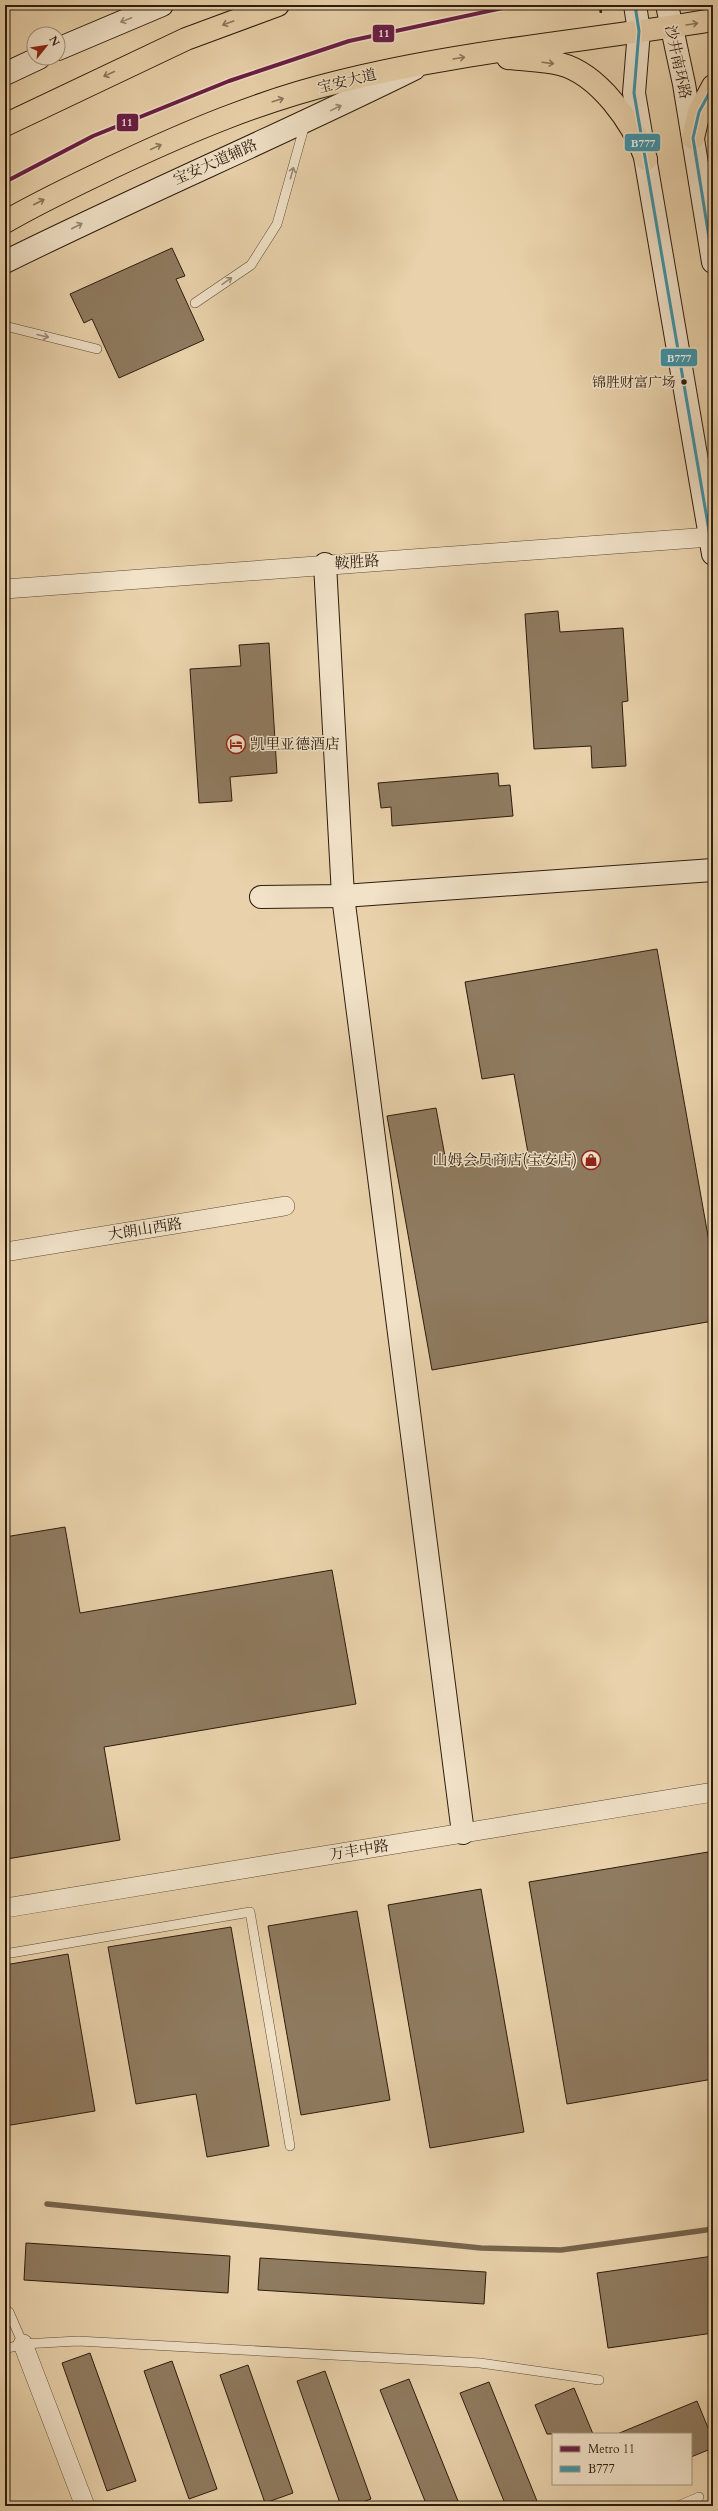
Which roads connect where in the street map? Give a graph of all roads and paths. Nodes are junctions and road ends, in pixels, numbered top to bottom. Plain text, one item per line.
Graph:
1 (162, 5) edge
2 (278, 5) edge
3 (600, 5) edge
4 (635, 5) edge
5 (667, 5) edge
6 (601, 14) dead end
7 (713, 20) edge
8 (670, 27) junction
9 (639, 31) junction
10 (66, 46) edge
11 (481, 55) junction
12 (425, 63) junction
13 (26, 64) edge
14 (5, 74) edge
15 (713, 86) edge
16 (306, 123) junction
17 (5, 125) edge
18 (693, 138) junction
19 (646, 159) junction
20 (5, 222) edge
21 (5, 262) edge
22 (713, 262) edge
23 (195, 303) dead end
24 (5, 326) edge
25 (97, 349) dead end
26 (712, 545) edge
27 (325, 564) junction
28 (5, 589) edge
29 (713, 870) edge
30 (343, 896) junction
31 (261, 897) dead end
32 (285, 1206) dead end
33 (5, 1252) edge
34 (713, 1792) edge
35 (464, 1832) junction
36 (5, 1908) edge
37 (5, 1954) edge
38 (290, 2146) dead end
39 (5, 2309) edge
40 (14, 2346) edge
41 (599, 2380) dead end
42 (699, 2497) dead end
43 (85, 2506) edge
44 (678, 2506) edge

1 -> 10 street
2 -> 17 main road
3 - 6 path
4 - 9 street
5 - 8 street, 沙井南环路
8 -> 7 main road, 宝安大道
8 - 9 main road, 宝安大道
8 - 18 street, 沙井南环路
9 - 11 main road, 宝安大道
9 - 19 street
12 -> 11 main road, 宝安大道
11 -> 19 main road
16 -> 12 street, 宝安大道辅路
20 -> 12 main road, 宝安大道
13 - 14 street
15 - 18 main road
21 -> 16 street, 宝安大道辅路
23 -> 16 lane
18 - 22 street, 沙井南环路
19 - 26 street
24 -> 25 lane
26 - 27 street, 鞍胜路
27 - 28 street, 鞍胜路
27 - 30 street
29 - 30 street
30 - 31 street
30 - 35 street
32 - 33 street, 大朗山西路
34 - 35 street, 万丰中路
35 - 36 street, 万丰中路
37 - 38 lane
39 - 40 lane
40 - 41 lane
40 - 43 street
42 - 44 lane

